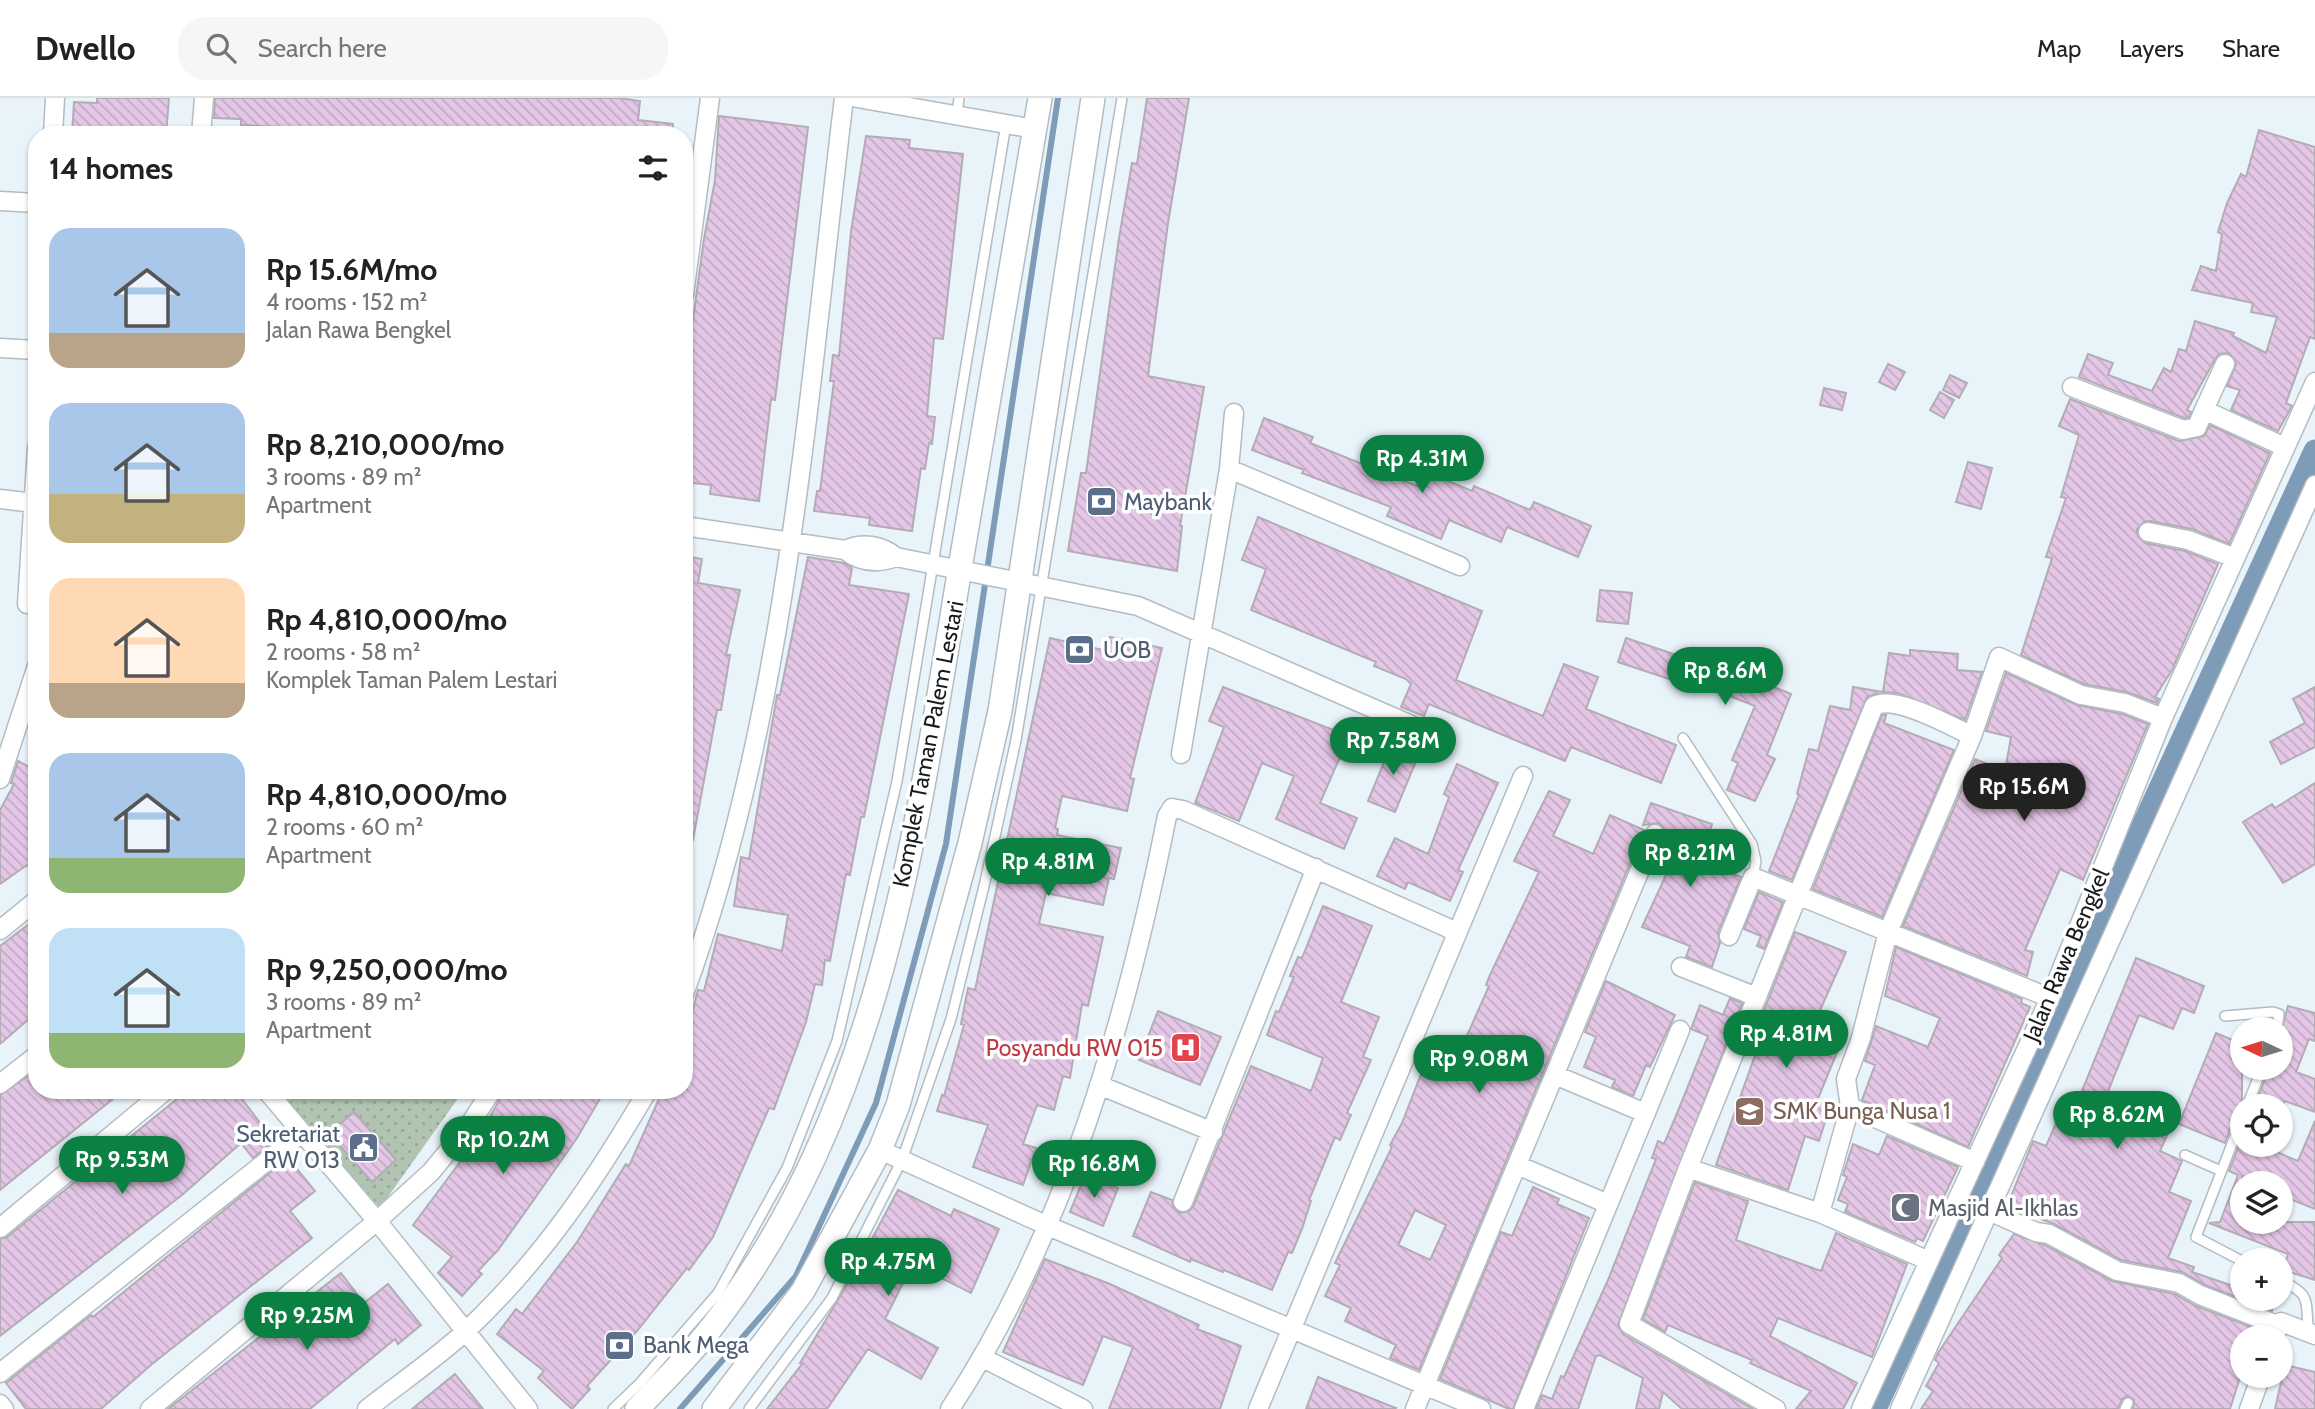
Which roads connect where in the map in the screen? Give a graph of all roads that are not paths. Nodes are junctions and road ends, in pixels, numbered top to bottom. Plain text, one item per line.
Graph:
1 (55, 98) edge
2 (204, 98) edge
3 (710, 98) edge
4 (844, 98) edge
5 (857, 98) edge
6 (1040, 98) edge
7 (1093, 98) edge
8 (1122, 98) edge
9 (958, 107) edge
10 (1006, 124) junction
11 (53, 126) edge
12 (202, 126) edge
13 (1035, 129) junction
14 (693, 198) edge
15 (0, 201) edge
16 (28, 203) edge
17 (0, 348) edge
18 (28, 350) edge
19 (2225, 364) dead end
20 (2315, 382) edge
21 (2072, 387) dead end
22 (2204, 410) junction
23 (1234, 413) dead end
24 (2285, 447) junction
25 (1228, 469) junction
26 (2315, 485) edge
27 (0, 499) edge
28 (28, 502) edge
29 (693, 527) edge
30 (2148, 532) dead end
31 (791, 541) junction
32 (2235, 558) junction
33 (931, 564) junction
34 (1460, 566) dead end
35 (967, 571) junction
36 (1010, 579) junction
37 (1042, 585) junction
38 (28, 590) edge
39 (27, 604) dead end
40 (1201, 632) junction
41 (28, 693) edge
42 (2163, 718) junction
43 (1418, 728) dead end
44 (1972, 736) junction
45 (1683, 737) dead end
46 (1181, 754) dead end
47 (1523, 776) dead end
48 (0, 779) edge
49 (1655, 834) dead end
50 (1316, 868) junction
51 (1754, 877) junction
52 (1799, 897) junction
53 (28, 907) edge
54 (0, 930) edge
55 (1458, 932) junction
56 (1888, 932) junction
57 (1729, 936) dead end
58 (693, 965) edge
59 (1681, 967) dead end
60 (1757, 997) junction
61 (2050, 998) junction
62 (2225, 1016) dead end
63 (2279, 1017) edge
64 (1680, 1030) dead end
65 (848, 1044) junction
66 (28, 1062) edge
67 (1555, 1075) junction
68 (0, 1084) edge
69 (1099, 1085) junction
70 (155, 1099) edge
71 (274, 1099) edge
72 (486, 1099) edge
73 (643, 1099) edge
74 (1850, 1107) junction
75 (1646, 1113) junction
76 (1213, 1132) junction
77 (302, 1133) junction
78 (2230, 1148) edge
79 (880, 1150) junction
80 (2185, 1155) dead end
81 (902, 1160) junction
82 (1975, 1162) junction
83 (1517, 1166) junction
84 (1688, 1168) junction
85 (2221, 1171) junction
86 (1183, 1202) dead end
87 (1608, 1205) junction
88 (1989, 1211) junction
89 (1820, 1213) junction
90 (377, 1221) junction
91 (1048, 1226) junction
92 (0, 1228) edge
93 (2230, 1255) edge
94 (1929, 1261) junction
95 (2293, 1286) edge
96 (2270, 1325) edge
97 (467, 1330) junction
98 (1291, 1330) junction
99 (2293, 1331) edge
100 (2312, 1334) edge
101 (983, 1358) junction
102 (0, 1373) edge
103 (1425, 1385) junction
104 (2257, 1388) edge
105 (0, 1404) edge
106 (4, 1409) edge
107 (150, 1409) edge
108 (366, 1409) edge
109 (528, 1409) edge
110 (613, 1409) edge
111 (637, 1409) edge
112 (714, 1409) edge
113 (750, 1409) edge
114 (950, 1409) edge
115 (1083, 1409) edge
116 (1258, 1409) edge
117 (1415, 1409) edge
118 (1481, 1409) edge
119 (1524, 1409) edge
120 (1776, 1409) edge
121 (1861, 1409) edge
122 (1900, 1409) edge
123 (2249, 1409) edge

1 - 11 street
2 - 12 street
3 - 14 street
4 - 31 street
5 - 9 street
6 - 13 street, Komplek Taman Palem Lestari
7 - 36 street
8 - 37 lane
9 - 10 street
10 - 13 street
10 - 33 lane
13 - 35 street, Komplek Taman Palem Lestari
15 - 16 street
17 - 18 street
19 - 22 street
20 - 24 street, Jalan Rawa Bengkel
21 - 22 street
22 - 24 street
23 - 25 street
24 - 32 street, Jalan Rawa Bengkel
25 - 34 street
25 - 40 street
26 - 88 street, Jalan Rawa Bengkel
27 - 28 street
29 - 31 street
30 - 32 street
31 - 33 street
31 - 58 street
32 - 42 street, Jalan Rawa Bengkel
33 - 35 street
33 - 65 lane
35 - 36 street
35 - 65 street, Komplek Taman Palem Lestari
36 - 37 street
36 - 79 street
37 - 40 street
37 - 81 lane
38 - 39 street
40 - 43 street
40 - 46 street
41 - 48 street
42 - 44 street
42 - 61 street, Jalan Rawa Bengkel
44 - 52 street
44 - 56 street
45 - 51 lane
47 - 55 street
49 - 67 street
50 - 55 street
50 - 69 street
50 - 76 street
51 - 52 street
51 - 57 street
52 - 56 street
52 - 60 street
53 - 54 street
55 - 98 street
56 - 61 street
56 - 74 street
59 - 60 street
60 - 84 street
61 - 82 street, Jalan Rawa Bengkel
62 - 63 lane
64 - 75 street
65 - 110 lane
65 - 111 street, Komplek Taman Palem Lestari
66 - 68 street
67 - 75 street
67 - 83 street
69 - 76 street
69 - 91 street
70 - 92 street
71 - 77 street
72 - 90 street
73 - 97 street
74 - 82 street
74 - 89 street
75 - 87 street
76 - 86 street
77 - 90 street
77 - 102 street
78 - 85 lane
79 - 81 street
79 - 112 street
80 - 85 lane
81 - 91 street
81 - 113 lane
82 - 94 street, Jalan Rawa Bengkel
83 - 87 street
83 - 103 street
84 - 89 street
84 - 120 street
85 - 93 lane
87 - 119 street
88 - 96 street
88 - 122 street, Jalan Rawa Bengkel
89 - 94 street
90 - 97 street
90 - 107 street
91 - 98 street
91 - 101 street
94 - 121 street, Jalan Rawa Bengkel
95 - 100 lane
97 - 108 street
97 - 109 street
98 - 103 street
98 - 116 street
99 - 100 street
101 - 114 street
101 - 115 street
103 - 117 street
103 - 118 street
104 - 123 street
105 - 106 street

